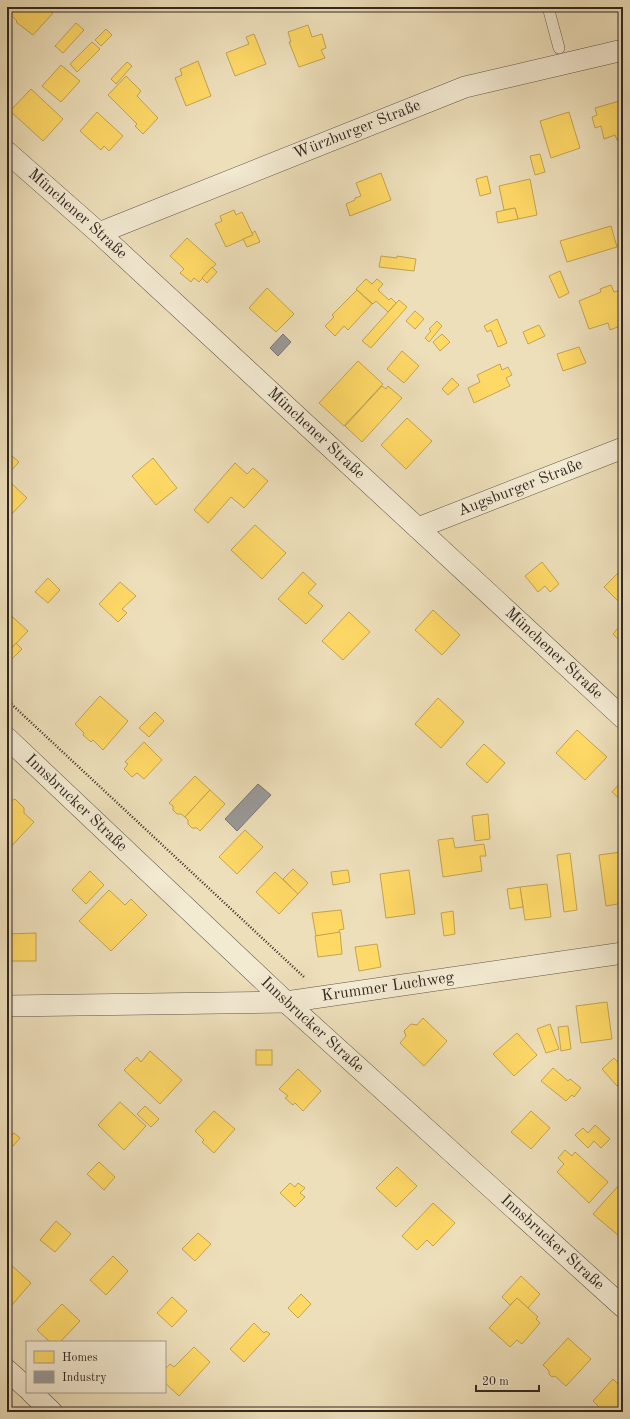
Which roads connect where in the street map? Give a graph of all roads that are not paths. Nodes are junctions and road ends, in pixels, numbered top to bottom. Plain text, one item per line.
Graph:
1 (548, 7) edge
2 (559, 48) dead end
3 (623, 50) edge
4 (7, 152) edge
5 (99, 233) junction
6 (623, 448) edge
7 (418, 528) junction
8 (623, 718) edge
9 (7, 738) edge
10 (623, 954) edge
11 (286, 1002) junction
12 (7, 1006) edge
13 (623, 1307) edge
14 (7, 1370) edge
15 (26, 1387) edge
16 (32, 1393) edge
17 (52, 1412) edge

1 - 2 lane
3 - 5 street, Würzburger Straße
4 - 5 street, Münchener Straße
5 - 7 street, Münchener Straße
6 - 7 street, Augsburger Straße
7 - 8 street, Münchener Straße
9 - 11 street, Innsbrucker Straße
10 - 11 street, Krummer Luchweg
11 - 12 street, Krummer Luchweg
11 - 13 street, Innsbrucker Straße
14 - 15 street
16 - 17 street

